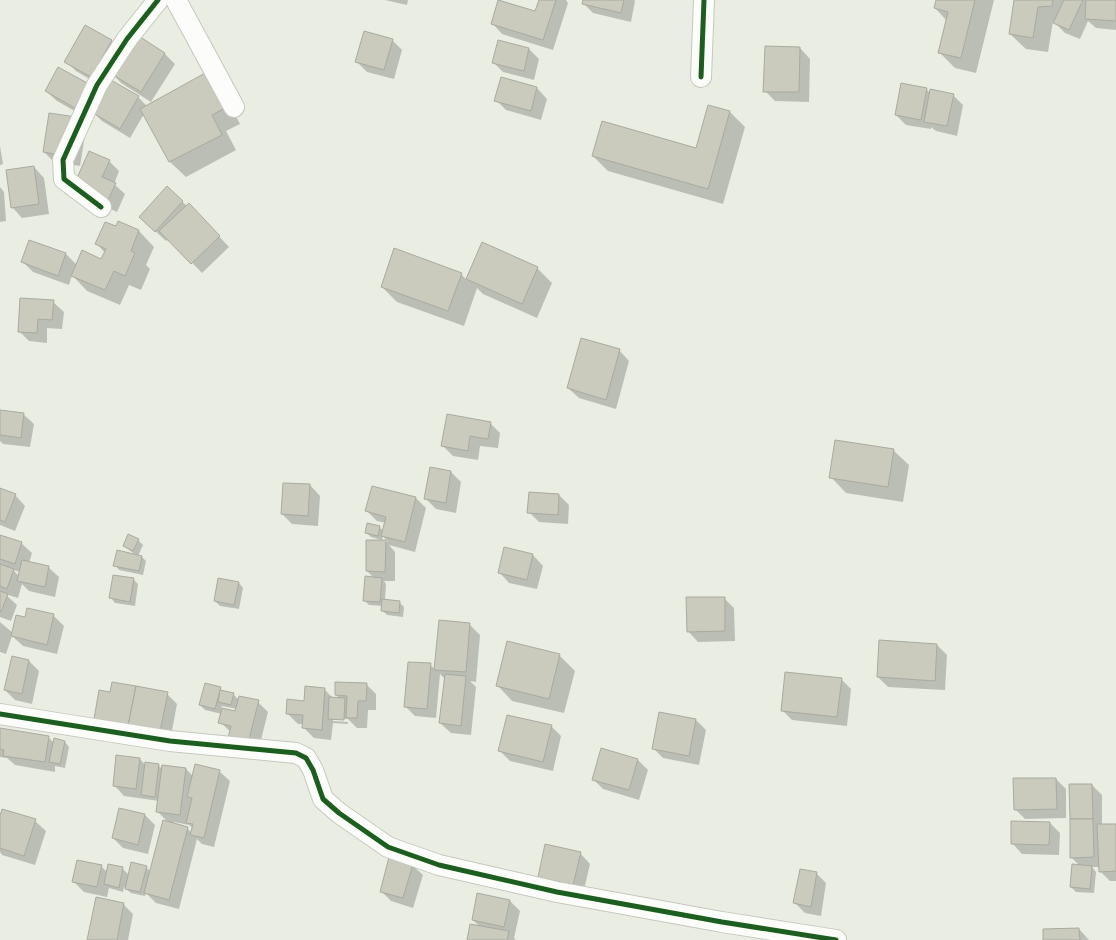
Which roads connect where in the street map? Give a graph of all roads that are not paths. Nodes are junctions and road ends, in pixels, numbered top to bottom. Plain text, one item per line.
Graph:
1 (158, 0) edge
2 (176, 0) edge
3 (704, 0) edge
4 (701, 77) dead end
5 (234, 107) dead end
6 (101, 207) dead end
7 (0, 714) edge
8 (836, 940) edge

1 - 6 street
2 - 5 street
3 - 4 street
7 - 8 street

